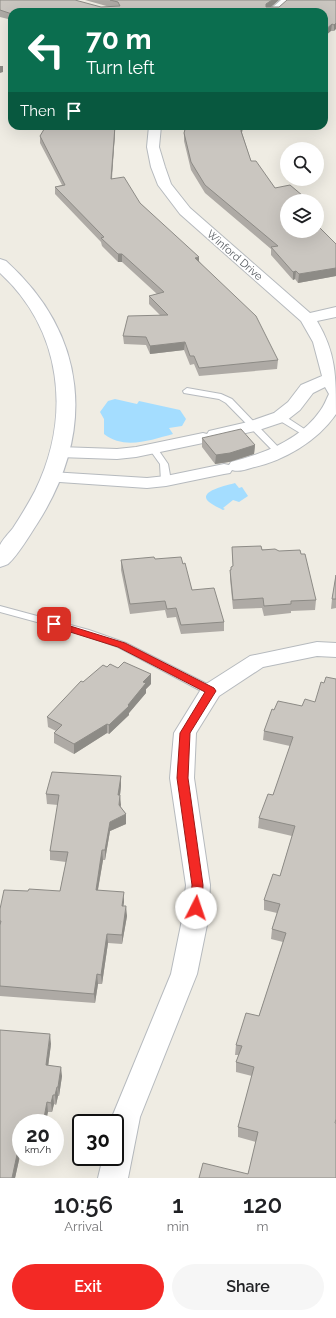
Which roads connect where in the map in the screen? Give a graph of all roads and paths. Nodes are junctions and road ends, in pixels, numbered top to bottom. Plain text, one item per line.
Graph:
1 (287, 0) edge
2 (277, 8) edge
3 (155, 130) edge
4 (0, 264) edge
5 (336, 312) edge
6 (307, 318) junction
7 (334, 389) edge
8 (187, 390) dead end
9 (280, 417) junction
10 (253, 426) junction
11 (308, 434) junction
12 (154, 450) junction
13 (59, 452) junction
14 (279, 452) junction
15 (51, 476) junction
16 (166, 481) junction
17 (0, 560) edge
18 (0, 609) edge
19 (336, 650) edge
20 (211, 691) junction
21 (113, 1178) edge

1 - 2 street
3 - 6 street, Winford Drive
4 - 13 main road
5 - 6 street
6 - 7 street, Winford Drive
7 - 9 street
7 - 11 street
8 - 10 lane
9 - 10 street
9 - 11 lane
10 - 12 street
10 - 14 lane
11 - 14 street
12 - 13 street
12 - 16 lane
13 - 15 main road
14 - 16 street
15 - 16 street
15 - 17 main road
18 - 20 lane
19 - 20 street
20 - 21 street

